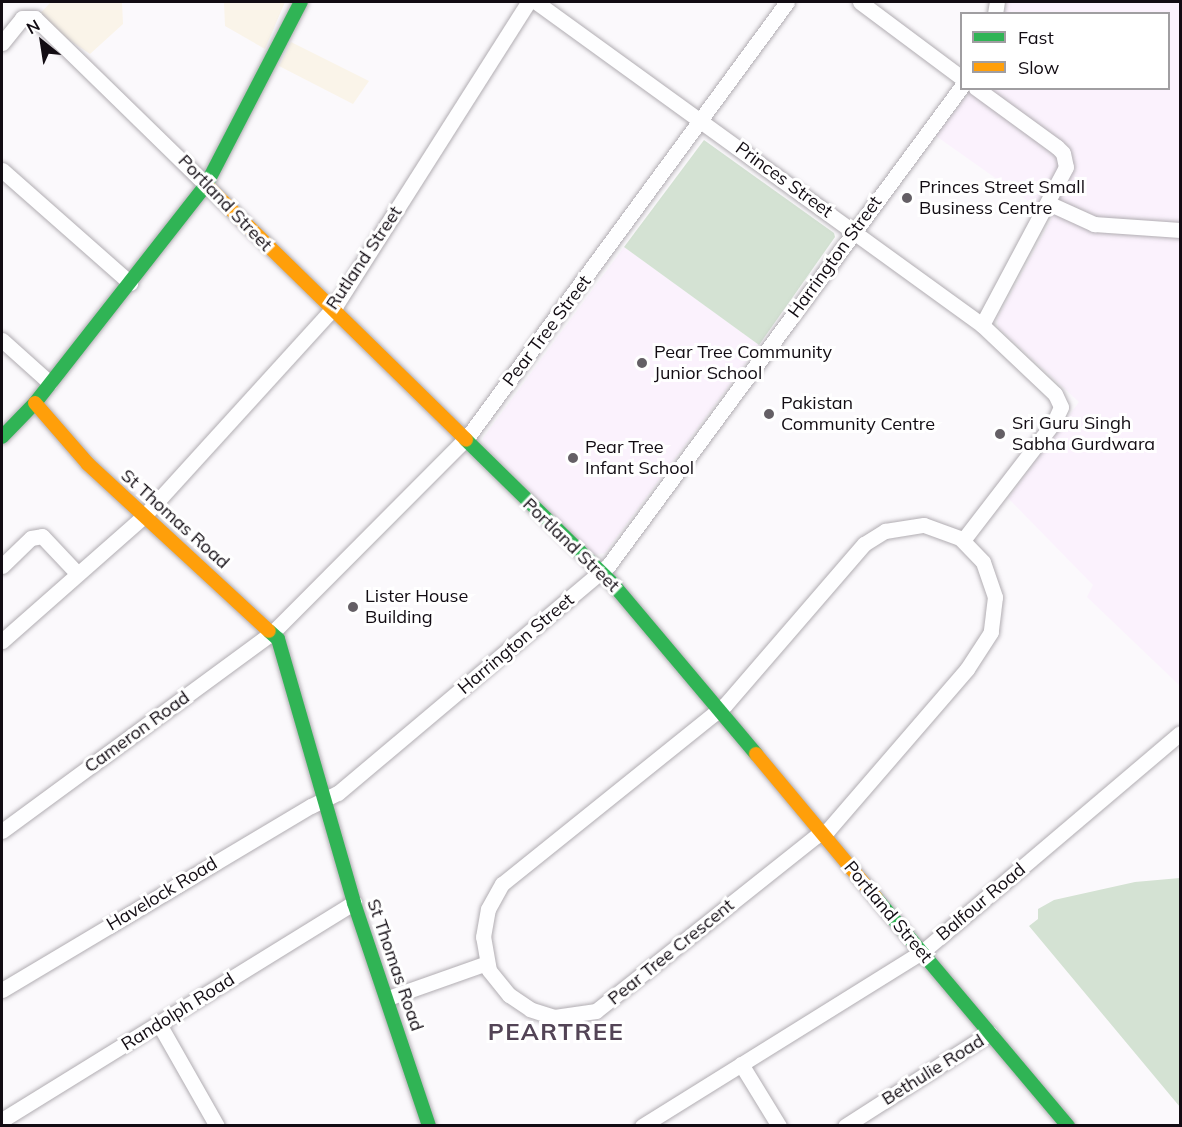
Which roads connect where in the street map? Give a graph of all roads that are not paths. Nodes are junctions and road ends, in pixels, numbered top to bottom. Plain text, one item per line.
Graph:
1 (301, 2) edge
2 (528, 2) edge
3 (536, 2) edge
4 (787, 2) edge
5 (860, 2) edge
6 (2, 43) edge
7 (960, 77) edge
8 (960, 89) edge
9 (979, 90) edge
10 (700, 119) junction
11 (2, 171) edge
12 (206, 185) junction
13 (1048, 203) junction
14 (854, 230) junction
15 (1180, 230) edge
16 (130, 283) junction
17 (332, 309) junction
18 (982, 325) junction
19 (2, 340) edge
20 (50, 383) junction
21 (35, 403) junction
22 (2, 437) edge
23 (464, 440) junction
24 (144, 516) junction
25 (963, 540) junction
26 (2, 566) edge
27 (77, 573) junction
28 (600, 573) junction
29 (273, 632) junction
30 (2, 641) edge
31 (719, 710) junction
32 (1180, 732) edge
33 (324, 800) junction
34 (2, 831) edge
35 (822, 833) junction
36 (354, 903) junction
37 (922, 952) junction
38 (487, 963) junction
39 (2, 990) edge
40 (388, 998) junction
41 (159, 1024) junction
42 (990, 1033) junction
43 (741, 1064) junction
44 (11, 1120) edge
45 (217, 1125) edge
46 (429, 1125) edge
47 (642, 1125) edge
48 (778, 1125) edge
49 (845, 1125) edge
50 (1068, 1125) edge

1 - 12 street
2 - 17 street, Rutland Street
3 - 10 street, Princes Street
4 - 10 street, Pear Tree Street
5 - 7 street
6 - 12 street, Portland Street
8 - 14 street, Harrington Street
9 - 13 street
10 - 14 street, Princes Street
10 - 23 street, Pear Tree Street
11 - 16 street
12 - 16 street
12 - 17 street, Portland Street
13 - 15 street
13 - 18 street
14 - 18 street, Princes Street
14 - 28 street, Harrington Street
16 - 20 street
17 - 23 street, Portland Street
17 - 24 street, Rutland Street
18 - 25 street, Princes Street
19 - 20 street
20 - 21 street
21 - 22 street
21 - 24 street, St Thomas Road
23 - 28 street, Portland Street
23 - 29 street, Pear Tree Street
24 - 27 street, Rutland Street
24 - 29 street, St Thomas Road
25 - 31 street, Pear Tree Crescent
25 - 35 street, Pear Tree Crescent
26 - 27 street
27 - 30 street, Rutland Street
28 - 31 street, Portland Street
28 - 33 street, Harrington Street
29 - 33 street, St Thomas Road
29 - 34 street, Cameron Road
31 - 35 street, Portland Street
31 - 38 street, Pear Tree Crescent
32 - 37 street, Balfour Road
33 - 36 street, St Thomas Road
33 - 39 street, Havelock Road
35 - 37 street, Portland Street
35 - 38 street, Pear Tree Crescent
36 - 40 street, St Thomas Road
36 - 41 street, Randolph Road
37 - 42 street, Portland Street
37 - 43 street, Balfour Road
38 - 40 street
40 - 46 street, St Thomas Road
41 - 44 street, Randolph Road
41 - 45 street
42 - 49 street, Bethulie Road
42 - 50 street, Portland Street
43 - 47 street, Balfour Road
43 - 48 street

